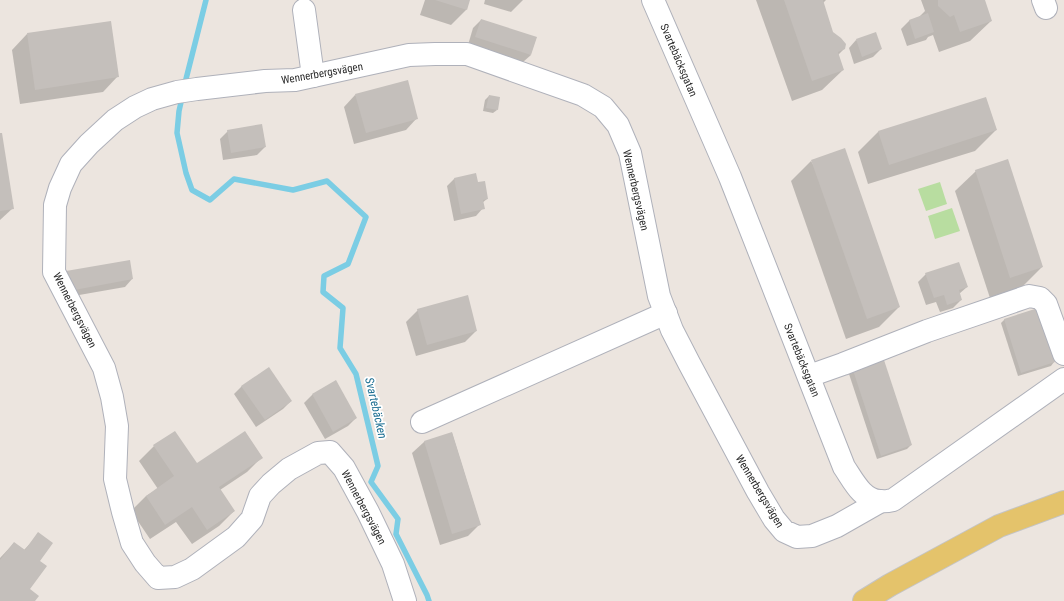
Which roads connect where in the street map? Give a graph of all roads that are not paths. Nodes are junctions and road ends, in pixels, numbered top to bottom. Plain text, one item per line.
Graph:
1 (653, 0) edge
2 (304, 10) dead end
3 (313, 76) junction
4 (666, 313) junction
5 (1064, 354) edge
6 (809, 376) junction
7 (1064, 379) edge
8 (422, 422) dead end
9 (881, 501) junction
10 (1064, 502) edge
11 (405, 601) edge
12 (864, 601) edge

1 - 6 street, Svartebäcksgatan
2 - 3 street
3 - 4 street, Wennerbergsvägen
3 - 11 street, Wennerbergsvägen
4 - 8 street
4 - 9 street, Wennerbergsvägen
5 - 6 street
6 - 9 street, Svartebäcksgatan
7 - 9 street
10 - 12 main road

